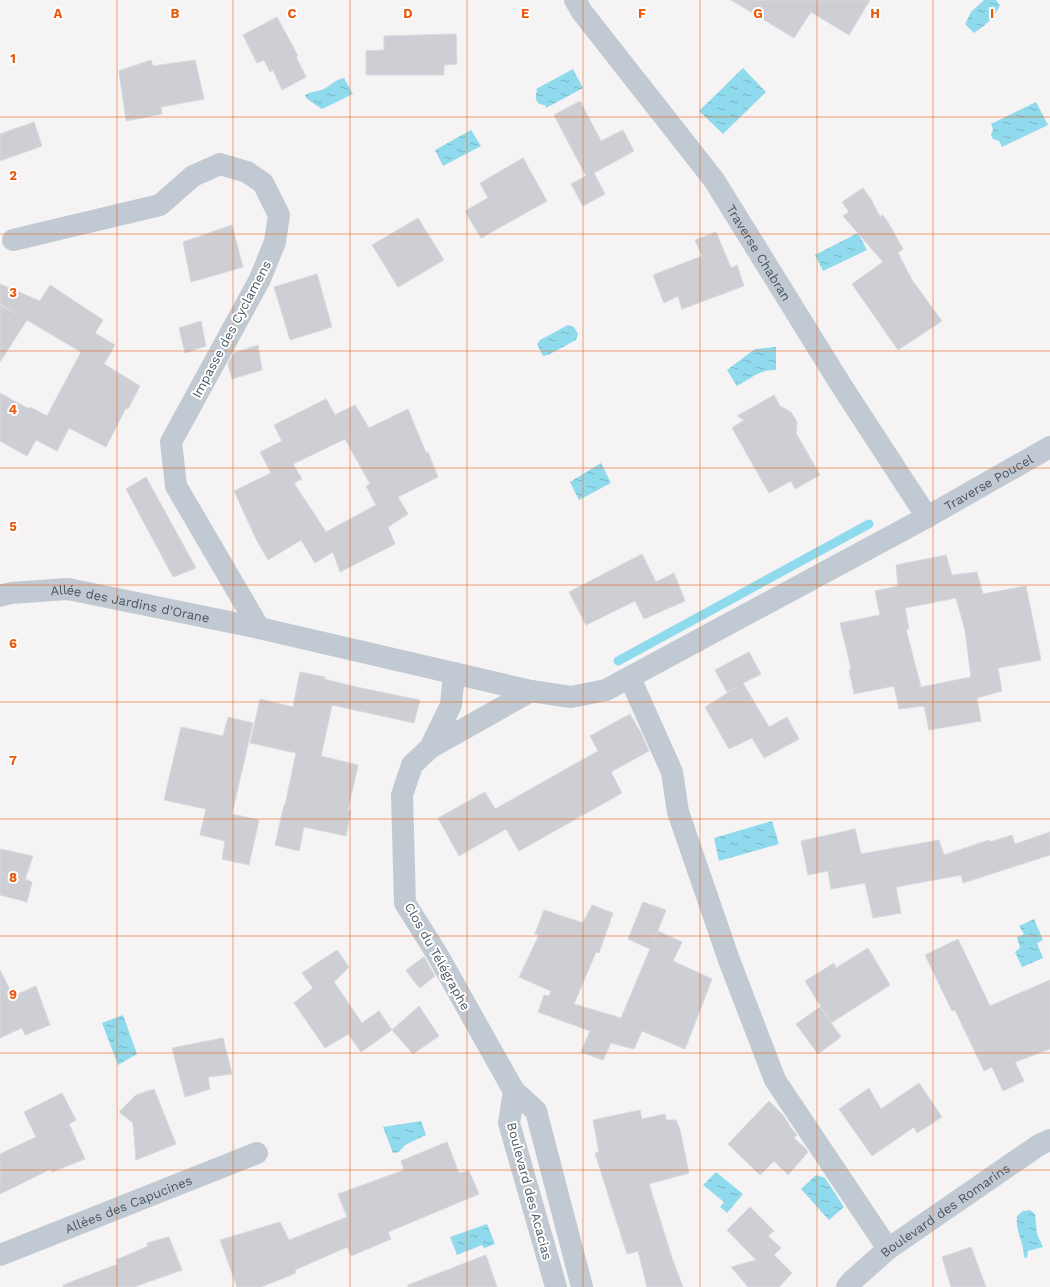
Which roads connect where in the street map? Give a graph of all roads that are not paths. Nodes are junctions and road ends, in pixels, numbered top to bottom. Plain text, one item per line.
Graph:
1 (575, 0) edge
2 (13, 240) dead end
3 (1050, 447) edge
4 (927, 517) junction
5 (0, 596) edge
6 (259, 628) junction
7 (454, 673) junction
8 (630, 678) junction
9 (531, 691) junction
10 (430, 748) junction
11 (514, 1090) junction
12 (1050, 1140) edge
13 (257, 1153) dead end
14 (888, 1249) junction
15 (0, 1255) edge
16 (556, 1287) edge
17 (582, 1287) edge
18 (847, 1287) edge

1 - 4 street, Traverse Chabran
2 - 6 street, Impasse des Cyclamens
3 - 4 street, Traverse Poucel
4 - 8 street, Traverse Poucel
5 - 6 street, Allée des Jardins d'Orane
6 - 7 street, Allée des Jardins d'Orane
7 - 9 street, Allée des Jardins d'Orane
7 - 10 street, Clos du Télégraphe
8 - 9 street, Allée des Jardins d'Orane
8 - 14 street
9 - 10 street, Clos du Télégraphe
10 - 11 street, Clos du Télégraphe
11 - 16 street, Boulevard des Acacias
11 - 17 street, Boulevard des Acacias
12 - 14 street, Boulevard des Romarins
13 - 15 street, Allées des Capucines
14 - 18 street, Boulevard des Romarins

